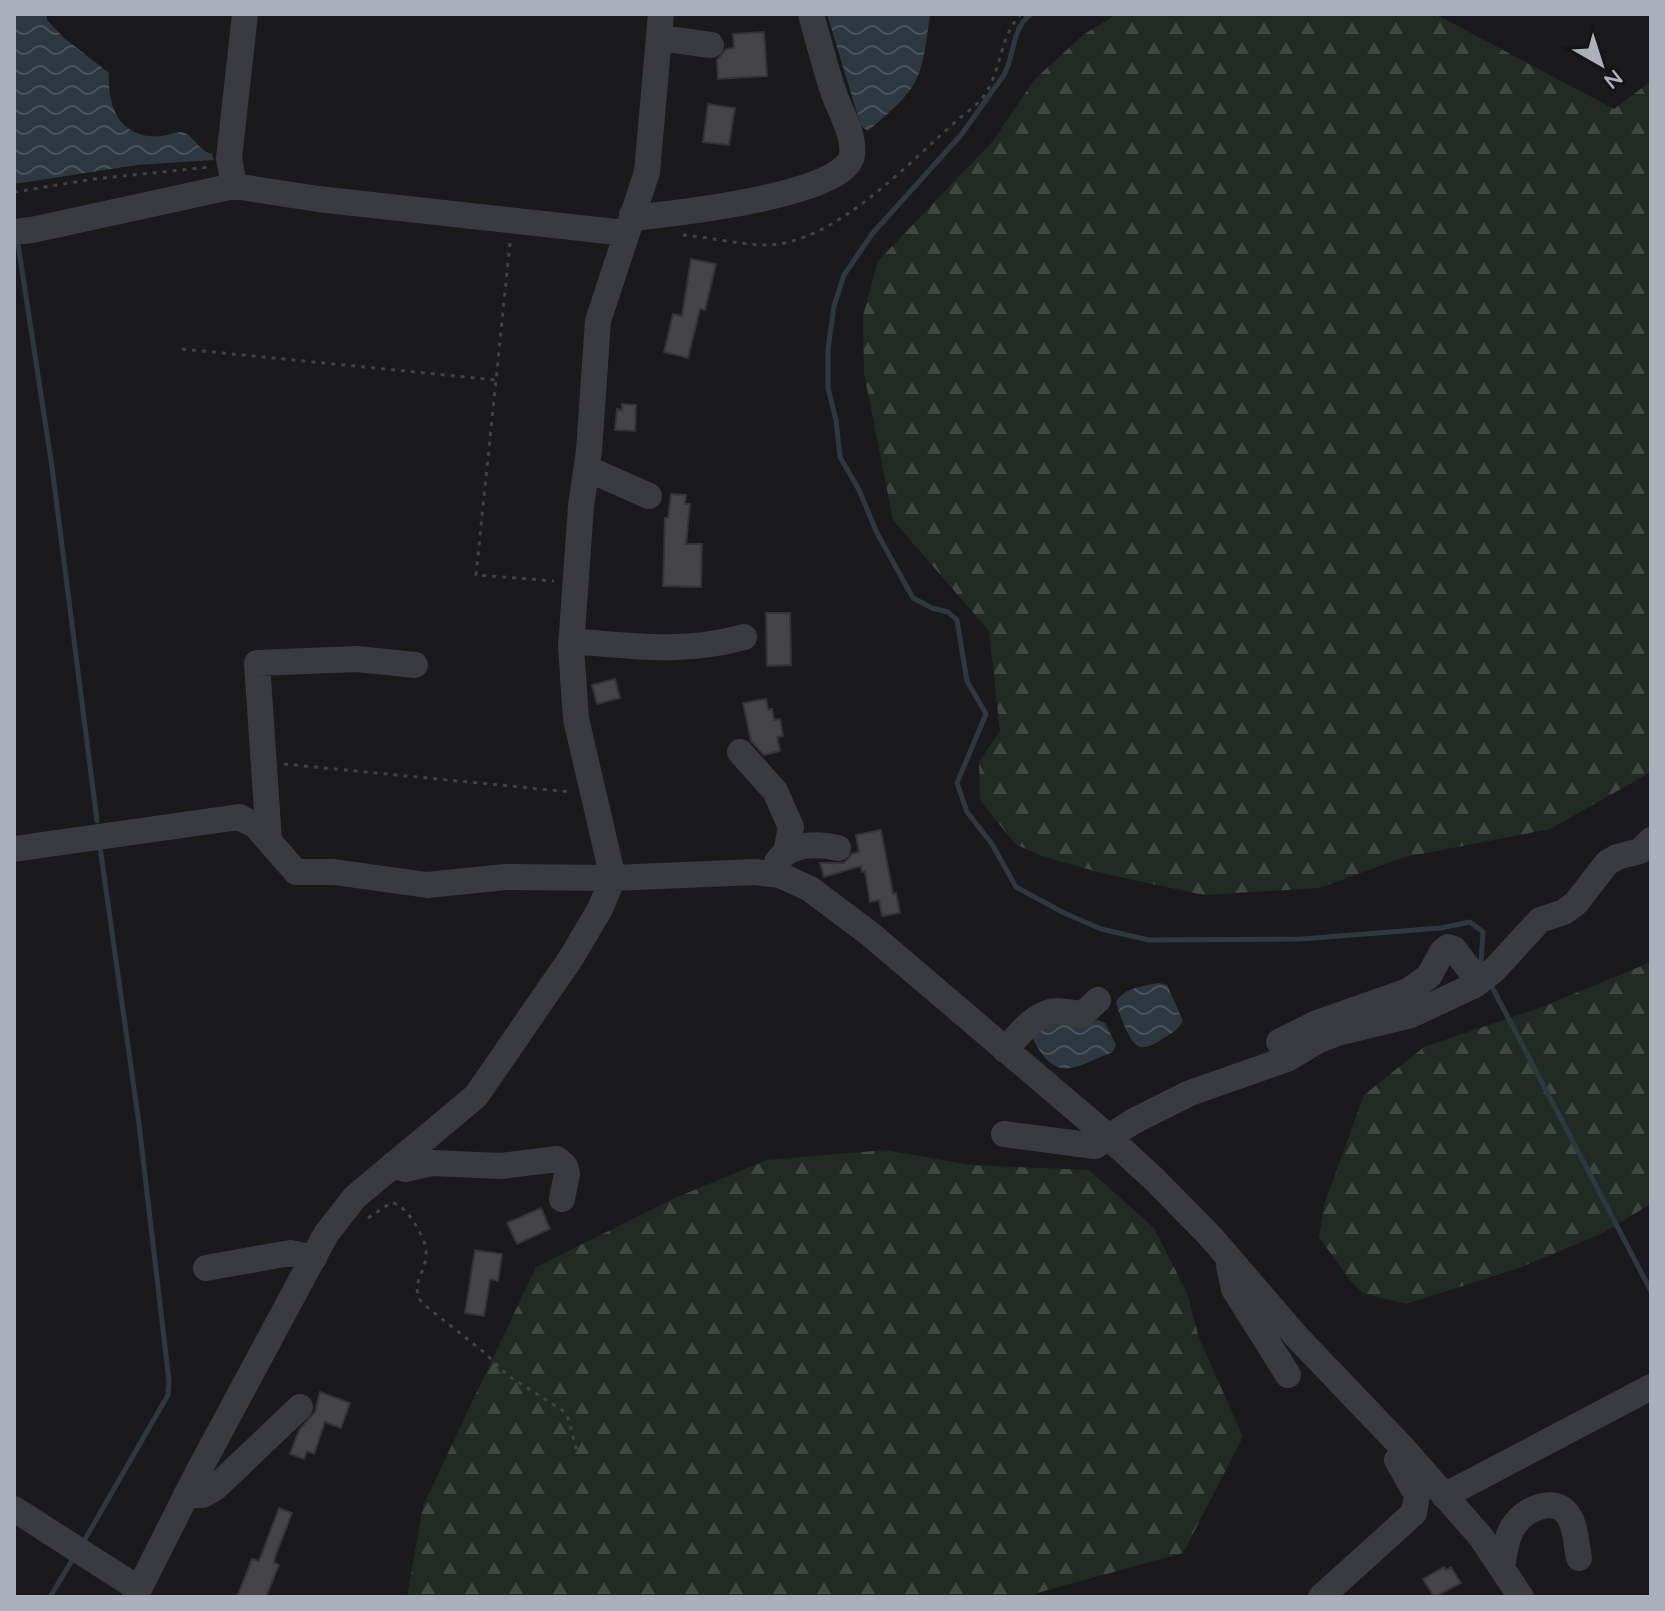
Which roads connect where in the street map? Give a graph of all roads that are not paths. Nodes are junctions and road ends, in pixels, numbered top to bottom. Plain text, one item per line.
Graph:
1 (245, 14) edge
2 (811, 14) edge
3 (660, 26) edge
4 (711, 45) dead end
5 (232, 176) junction
6 (628, 224) junction
7 (14, 232) edge
8 (586, 472) junction
9 (649, 496) dead end
10 (744, 637) dead end
11 (571, 641) junction
12 (415, 665) dead end
13 (740, 752) dead end
14 (1651, 840) edge
15 (269, 841) junction
16 (838, 848) dead end
17 (14, 849) edge
18 (780, 863) junction
19 (613, 878) junction
20 (1479, 982) junction
21 (1098, 1000) dead end
22 (1279, 1042) dead end
23 (1005, 1050) junction
24 (1004, 1134) dead end
25 (1108, 1137) junction
26 (393, 1165) junction
27 (562, 1199) dead end
28 (1226, 1255) junction
29 (314, 1258) junction
30 (206, 1268) dead end
31 (1288, 1375) dead end
32 (1651, 1387) edge
33 (300, 1407) dead end
34 (1403, 1448) junction
35 (186, 1495) junction
36 (1444, 1496) junction
37 (14, 1509) edge
38 (1579, 1558) dead end
39 (1502, 1566) junction
40 (137, 1593) edge
41 (1321, 1597) edge
42 (1521, 1597) edge

1 - 5 street
2 - 6 street
3 - 4 street
3 - 6 street
5 - 6 street
5 - 7 street
6 - 8 street
8 - 9 street
8 - 11 street
10 - 11 street
11 - 19 street
12 - 15 street
13 - 18 street
14 - 20 street
15 - 17 street
15 - 19 street
16 - 18 street
18 - 19 street
18 - 23 street
19 - 26 street
20 - 22 street
20 - 25 street
21 - 23 street
23 - 25 street
24 - 25 street
25 - 28 street
26 - 27 street
26 - 29 street
28 - 31 street
28 - 34 street
29 - 30 street
29 - 35 street
32 - 36 street
33 - 35 street
34 - 36 street
34 - 41 street
35 - 40 street
36 - 39 street
37 - 40 street
38 - 39 street
39 - 42 street

